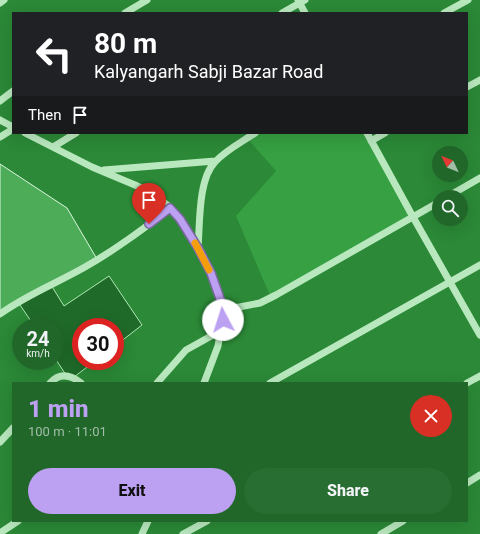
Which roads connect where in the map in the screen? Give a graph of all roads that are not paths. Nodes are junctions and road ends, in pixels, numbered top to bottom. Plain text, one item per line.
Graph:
1 (4, 0) edge
2 (147, 0) edge
3 (468, 0) edge
4 (301, 1) edge
5 (0, 3) edge
6 (127, 12) edge
7 (284, 12) edge
8 (305, 12) edge
9 (446, 12) edge
10 (480, 80) edge
11 (468, 86) edge
12 (12, 92) edge
13 (0, 101) edge
14 (0, 120) edge
15 (12, 127) edge
16 (12, 129) edge
17 (27, 134) edge
18 (74, 134) edge
19 (254, 134) edge
20 (368, 134) edge
21 (384, 134) edge
22 (0, 137) edge
23 (372, 141) junction
24 (53, 147) junction
25 (215, 161) junction
26 (102, 170) junction
27 (480, 178) edge
28 (459, 190) edge
29 (432, 206) edge
30 (170, 208) junction
31 (413, 217) junction
32 (198, 248) junction
33 (480, 264) edge
34 (449, 282) junction
35 (224, 310) junction
36 (0, 314) edge
37 (222, 330) junction
38 (480, 335) edge
39 (480, 376) edge
40 (52, 382) edge
41 (80, 382) edge
42 (158, 382) edge
43 (204, 382) edge
44 (272, 382) edge
45 (468, 382) edge
46 (12, 429) edge
47 (0, 442) edge
48 (480, 475) edge
49 (468, 482) edge
50 (16, 522) edge
51 (148, 522) edge
52 (205, 522) edge
53 (401, 522) edge
54 (0, 533) edge
55 (142, 534) edge
56 (183, 534) edge
57 (381, 534) edge

1 - 5 street
2 - 6 street
3 - 9 street
4 - 7 street
4 - 8 street
10 - 11 street
12 - 13 street
14 - 15 street
16 - 22 street
17 - 24 street
18 - 24 street
19 - 25 street
20 - 23 street
21 - 23 street
23 - 31 street
24 - 26 street
25 - 26 street
25 - 32 street
26 - 30 street
27 - 28 street
29 - 31 street
30 - 32 street
30 - 36 street
31 - 34 street
31 - 35 street
32 - 35 street
33 - 34 street
34 - 38 street
34 - 44 street
35 - 37 street
37 - 42 street
37 - 43 street
39 - 45 street
40 - 41 street
46 - 47 street
48 - 49 street
50 - 54 street
51 - 55 street
52 - 56 street
53 - 57 street

